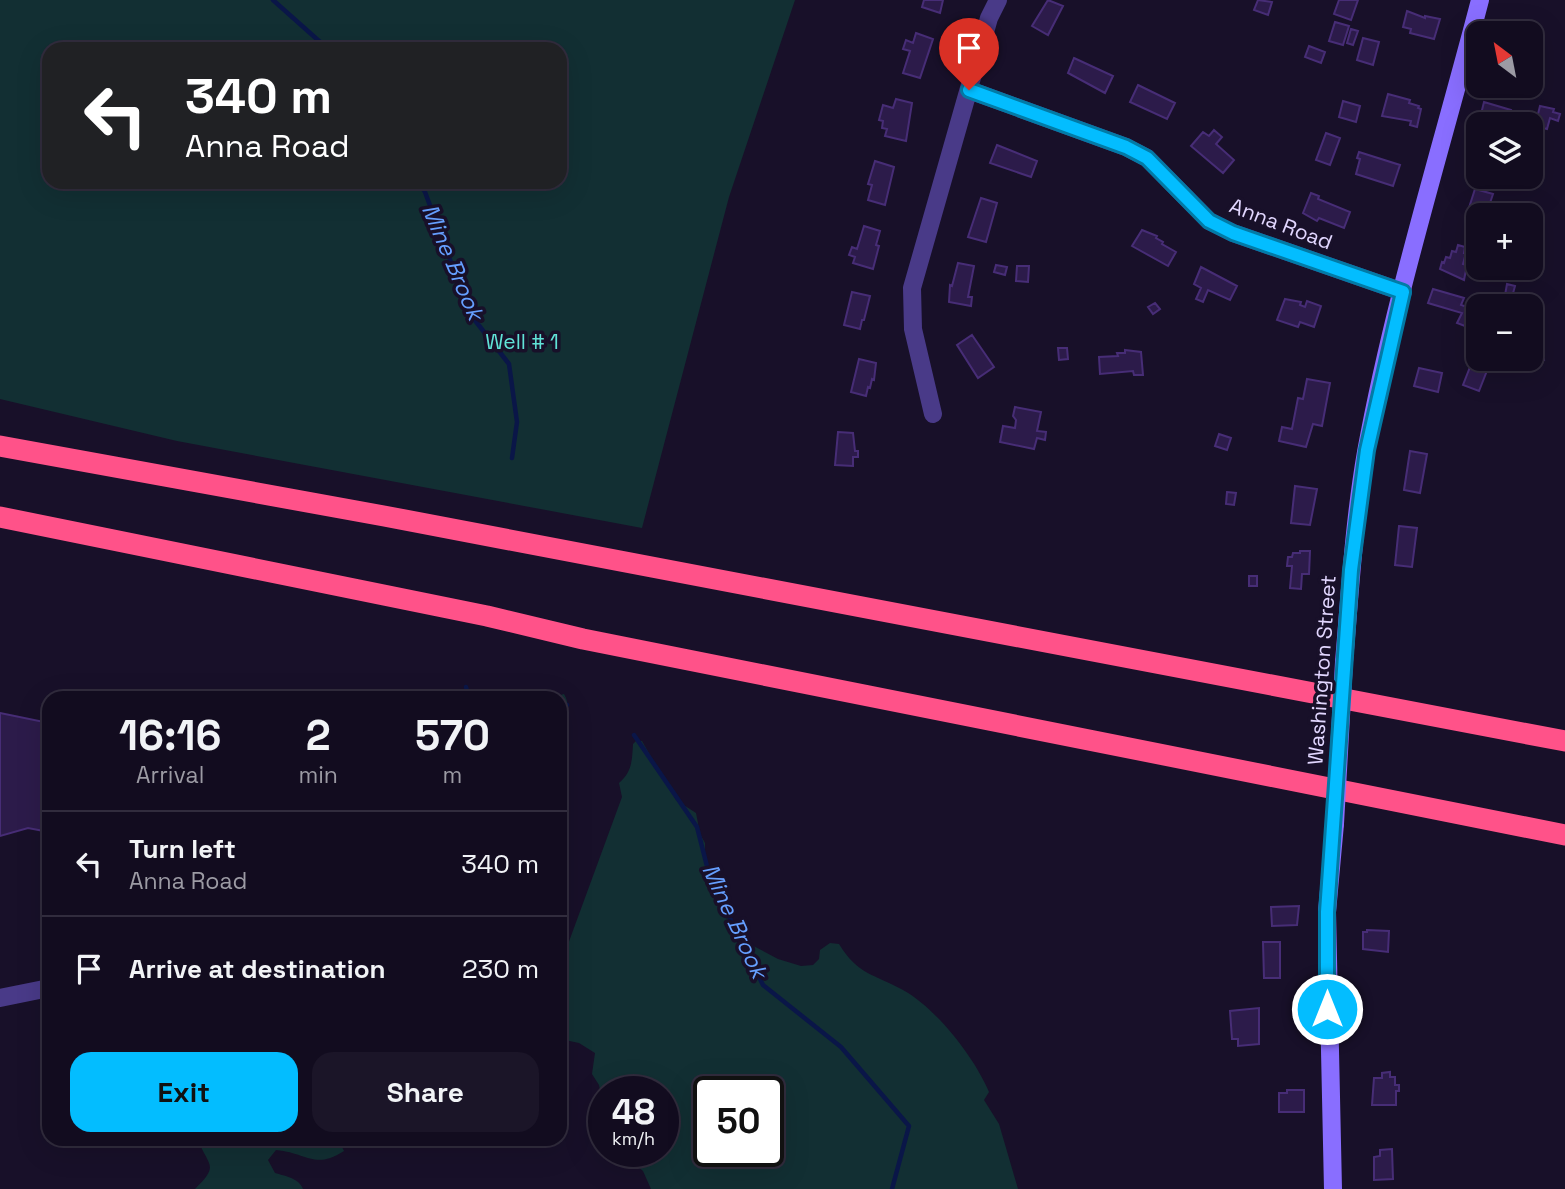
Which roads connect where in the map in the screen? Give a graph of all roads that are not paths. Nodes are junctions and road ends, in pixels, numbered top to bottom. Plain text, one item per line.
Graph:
1 (998, 0) edge
2 (1480, 0) edge
3 (969, 90) junction
4 (1403, 292) junction
5 (933, 414) dead end
6 (0, 446) edge
7 (0, 517) edge
8 (1565, 741) edge
9 (1565, 835) edge
10 (42, 989) edge
11 (0, 998) edge
12 (1333, 1189) edge

1 - 3 street
2 - 4 main road, Washington Street
3 - 4 street, Anna Road
3 - 5 street
4 - 12 main road, Washington Street, bridge
6 - 8 highway
7 - 9 highway
10 - 11 street

